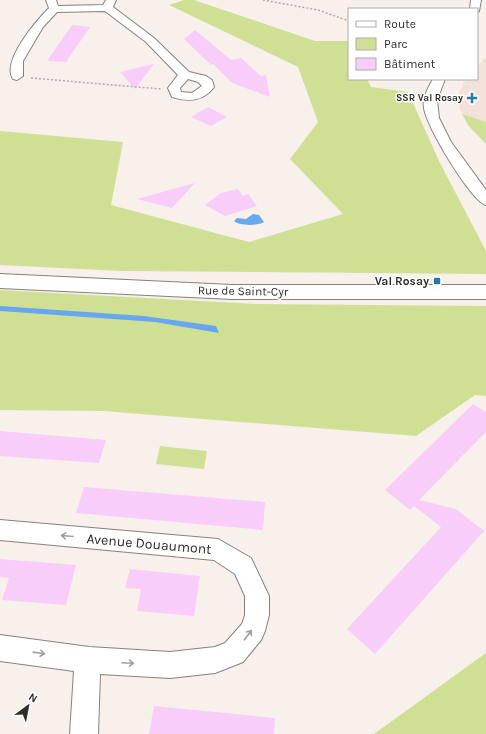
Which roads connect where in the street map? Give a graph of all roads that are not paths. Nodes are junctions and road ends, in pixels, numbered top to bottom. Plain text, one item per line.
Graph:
1 (52, 4) edge
2 (109, 4) edge
3 (185, 75) junction
4 (17, 76) road end
5 (439, 80) edge
6 (486, 200) edge
7 (0, 281) edge
8 (486, 292) edge
9 (0, 530) edge
10 (0, 648) edge
11 (89, 660) junction
12 (84, 734) edge

1 - 2 street
1 - 4 street
2 - 3 street
3 - 3 street
5 - 6 street
7 - 8 main road, Rue de Saint-Cyr
11 -> 9 street, Avenue Douaumont
10 -> 11 street, Avenue Douaumont
11 - 12 street

